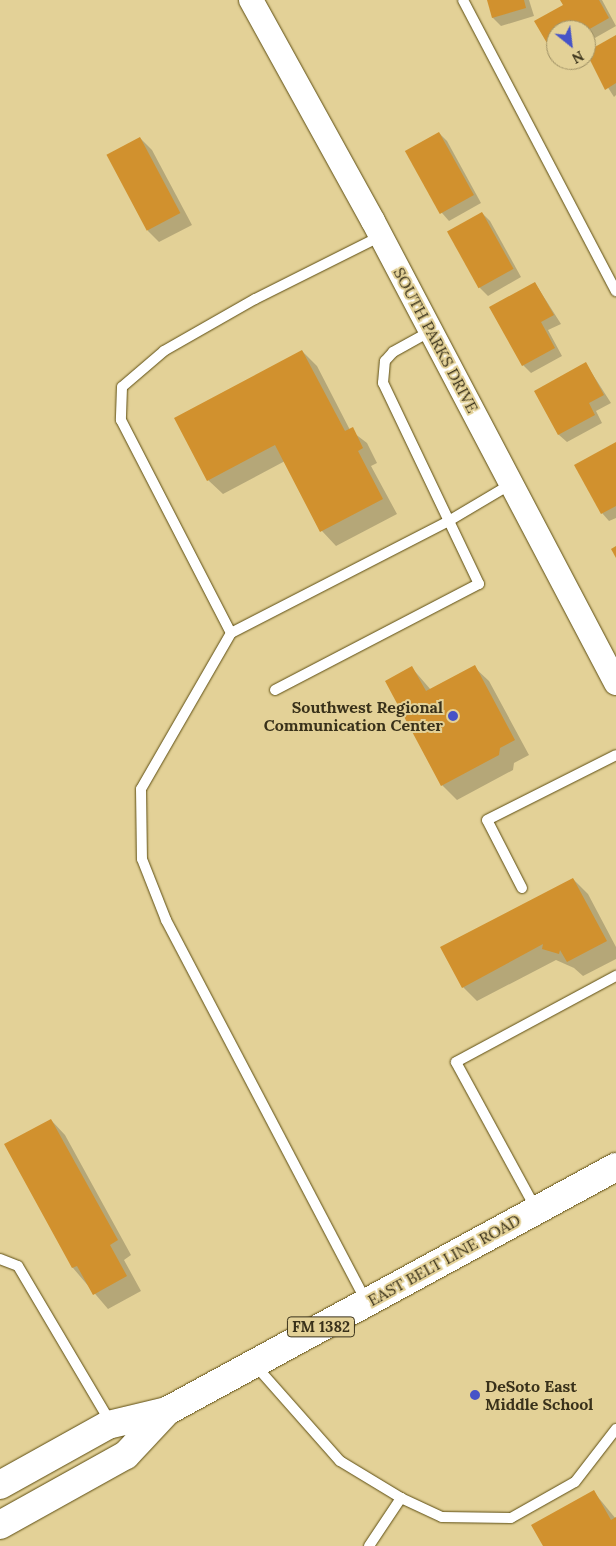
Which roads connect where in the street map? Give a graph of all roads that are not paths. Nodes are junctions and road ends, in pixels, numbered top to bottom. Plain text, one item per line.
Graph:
1 (251, 0) edge
2 (463, 0) edge
3 (381, 236) junction
4 (616, 291) edge
5 (431, 332) junction
6 (511, 484) junction
7 (447, 522) junction
8 (231, 633) junction
9 (616, 683) edge
10 (275, 690) dead end
11 (616, 754) edge
12 (522, 888) dead end
13 (615, 980) edge
14 (616, 1167) edge
15 (536, 1210) junction
16 (0, 1259) edge
17 (367, 1302) junction
18 (254, 1364) junction
19 (167, 1411) junction
20 (112, 1424) junction
21 (616, 1430) edge
22 (0, 1484) edge
23 (401, 1498) junction
24 (0, 1525) edge
25 (369, 1546) edge

1 - 3 street, SOUTH PARKS DRIVE
2 - 4 lane
3 - 5 street, SOUTH PARKS DRIVE
3 - 8 lane
5 - 6 street, SOUTH PARKS DRIVE
5 - 7 lane
6 - 7 lane
6 - 9 street, SOUTH PARKS DRIVE
7 - 8 lane
7 - 10 lane
8 - 17 lane
11 - 12 lane
13 - 15 lane
14 - 15 main road, EAST BELT LINE ROAD / FM 1382
15 - 17 main road, EAST BELT LINE ROAD / FM 1382
16 - 20 lane
17 - 18 main road, EAST BELT LINE ROAD / FM 1382
18 - 19 main road, EAST BELT LINE ROAD / FM 1382
18 - 23 lane
19 - 20 main road, EAST BELT LINE ROAD / FM 1382
19 - 24 main road, EAST BELT LINE ROAD / FM 1382
20 - 22 main road, EAST BELT LINE ROAD / FM 1382
21 - 23 lane
23 - 25 lane

